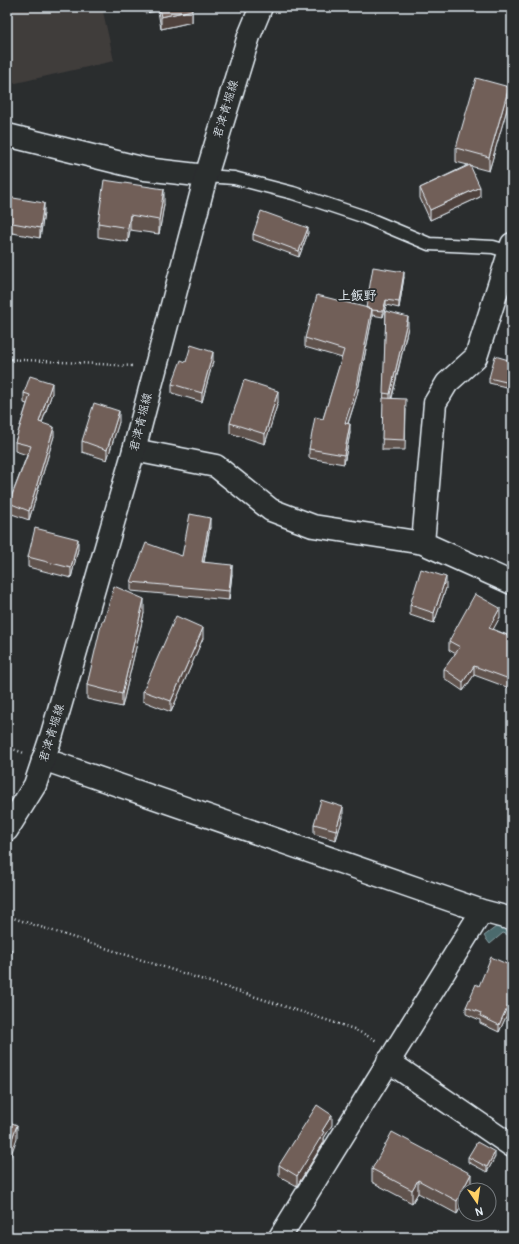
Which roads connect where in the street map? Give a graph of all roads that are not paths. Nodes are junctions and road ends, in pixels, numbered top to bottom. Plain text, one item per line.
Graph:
1 (261, 7) edge
2 (7, 135) edge
3 (206, 176) junction
4 (511, 248) edge
5 (507, 280) edge
6 (134, 450) junction
7 (423, 543) junction
8 (512, 583) edge
9 (44, 759) junction
10 (7, 830) edge
11 (482, 911) junction
12 (512, 919) edge
13 (392, 1056) junction
14 (512, 1146) edge
15 (280, 1237) edge

1 - 3 street, 君津青堀線
2 - 3 street
3 - 4 lane
3 - 6 street, 君津青堀線
4 - 5 street
5 - 7 street
6 - 7 street
6 - 9 street, 君津青堀線
7 - 8 street
9 - 10 street, 君津青堀線
9 - 11 street
11 - 12 street
11 - 13 street
13 - 14 street
13 - 15 street

